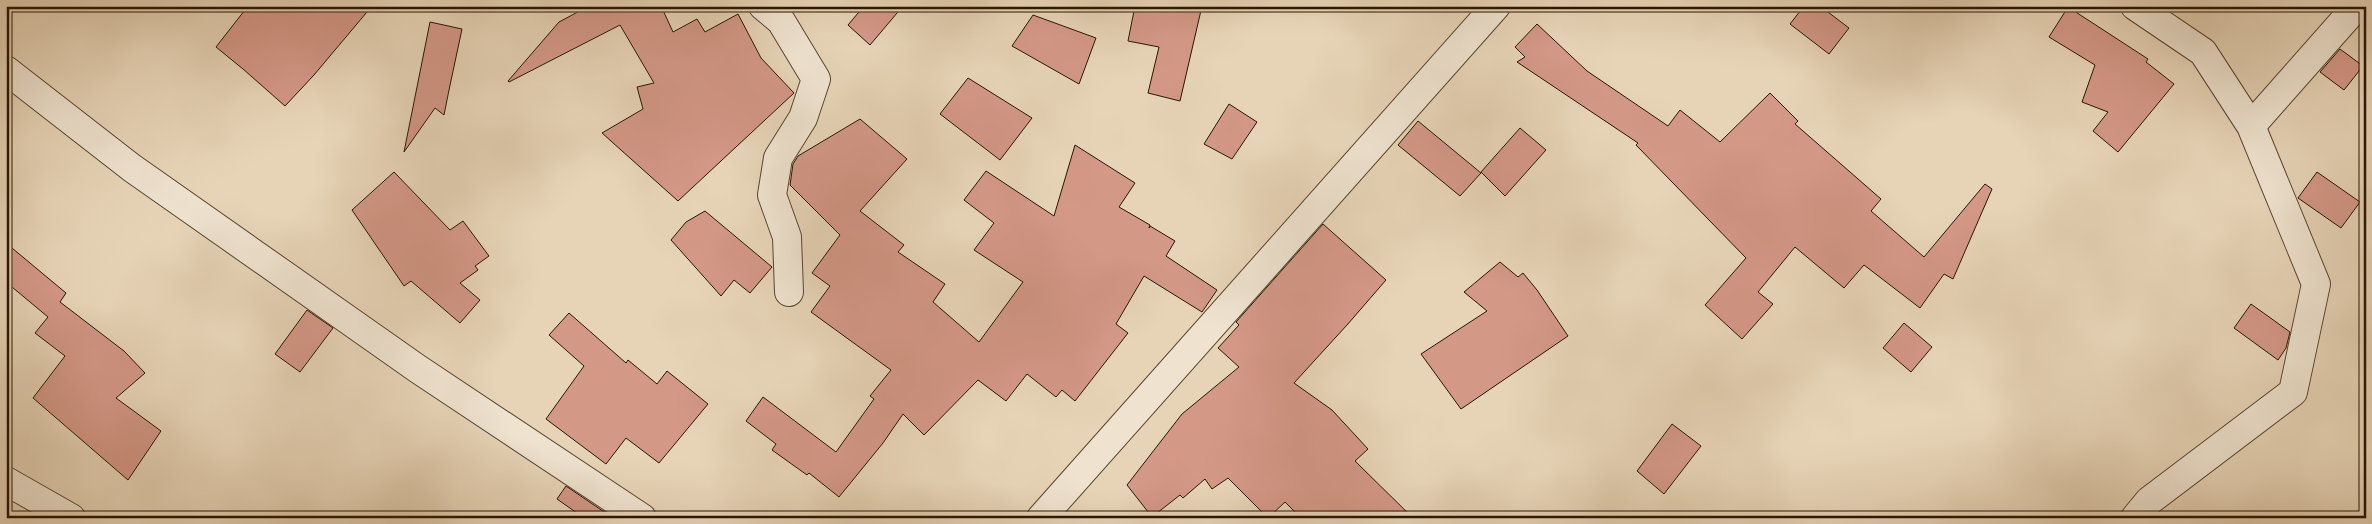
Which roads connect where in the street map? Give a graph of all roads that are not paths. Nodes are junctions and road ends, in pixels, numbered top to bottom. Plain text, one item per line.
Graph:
1 (763, 6) edge
2 (1496, 6) edge
3 (2135, 6) edge
4 (2357, 6) edge
5 (6, 70) edge
6 (2251, 126) junction
7 (789, 292) dead end
8 (6, 481) edge
9 (70, 518) edge
10 (642, 518) edge
11 (1041, 518) edge
12 (2135, 518) edge

1 - 7 street
2 - 11 street
3 - 6 street
4 - 6 street
5 - 10 street
6 - 12 street
8 - 9 street

